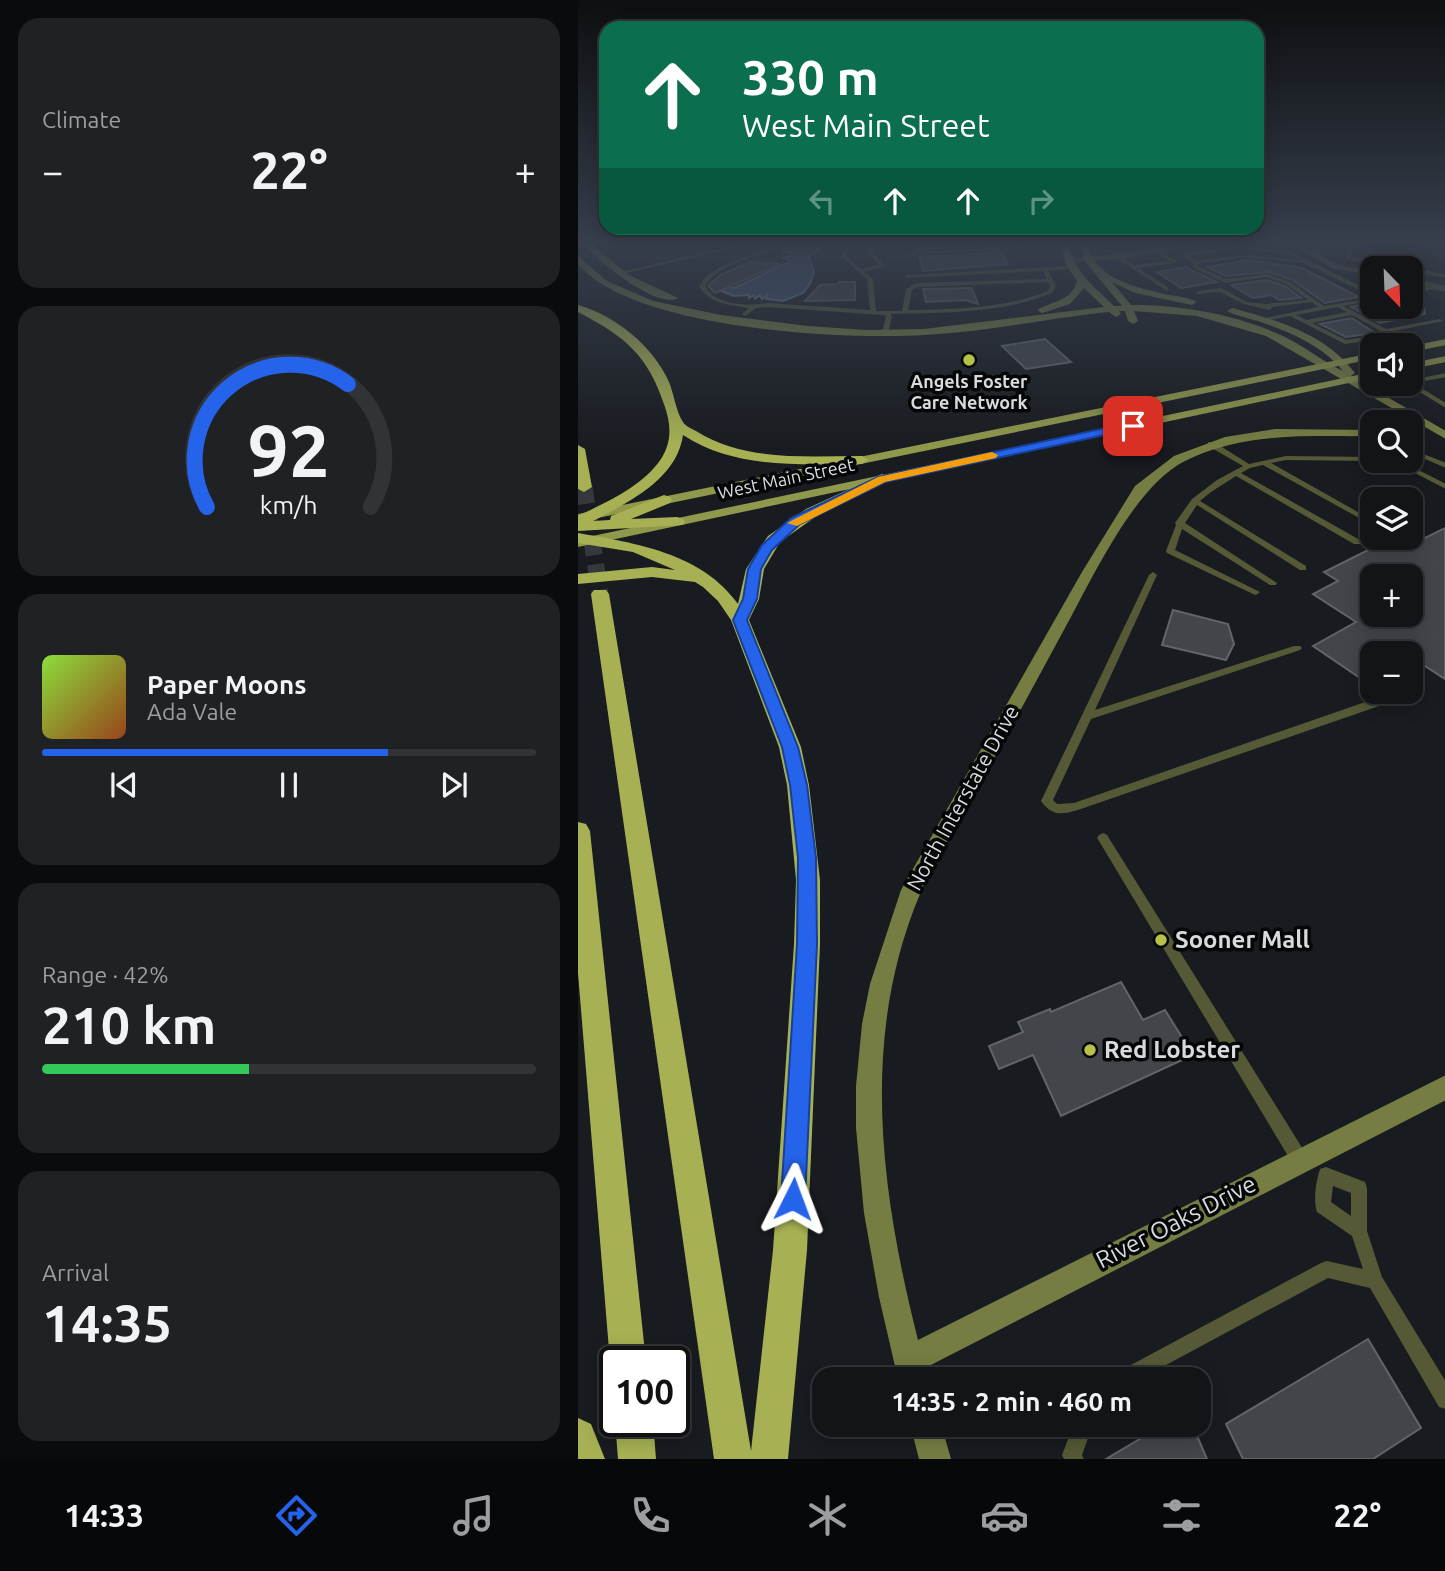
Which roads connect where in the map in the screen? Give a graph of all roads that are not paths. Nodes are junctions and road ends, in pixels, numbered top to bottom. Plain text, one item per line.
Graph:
1 (586, 312) edge
2 (685, 312) edge
3 (734, 312) edge
4 (747, 312) edge
5 (880, 312) edge
6 (903, 312) edge
7 (1006, 312) edge
8 (1035, 312) edge
9 (1069, 312) edge
10 (1113, 312) edge
11 (1130, 312) edge
12 (1188, 312) edge
13 (1235, 312) edge
14 (1277, 312) edge
15 (1301, 312) edge
16 (885, 313) junction
17 (1353, 313) joint
18 (745, 314) junction
19 (1291, 314) junction
20 (1008, 315) junction
21 (1282, 315) junction
22 (1263, 319) junction
23 (1119, 320) dead end
24 (1133, 321) dead end
25 (1440, 321) dead end
26 (1305, 322) junction
27 (886, 329) junction
28 (1385, 331) junction
29 (1389, 333) edge
30 (1360, 340) edge
31 (1445, 342) edge
32 (1423, 345) edge
33 (1360, 358) edge
34 (1445, 359) edge
35 (1343, 362) junction
36 (1423, 364) edge
37 (1324, 365) junction
38 (1445, 375) edge
39 (1360, 378) edge
40 (1353, 379) junction
41 (1423, 380) edge
42 (1423, 392) edge
43 (1445, 406) edge
44 (1424, 423) joint
45 (677, 425) junction
46 (1360, 433) edge
47 (1445, 436) edge
48 (1211, 444) junction
49 (578, 449) edge
50 (1423, 457) edge
51 (1360, 459) edge
52 (862, 460) junction
53 (1265, 463) junction
54 (1248, 466) junction
55 (1445, 466) edge
56 (1236, 473) junction
57 (1418, 473) edge
58 (882, 479) junction
59 (584, 487) dead end
60 (1445, 487) edge
61 (664, 500) joint
62 (1195, 501) junction
63 (1360, 516) edge
64 (677, 522) joint
65 (1179, 523) junction
66 (584, 529) edge
67 (1357, 542) dead end
68 (1302, 568) dead end
69 (1153, 575) dead end
70 (709, 583) junction
71 (1273, 583) dead end
72 (589, 587) edge
73 (1256, 592) dead end
74 (740, 620) junction
75 (1297, 648) dead end
76 (1372, 704) edge
77 (1087, 716) junction
78 (578, 831) edge
79 (1103, 838) dead end
80 (1445, 1087) edge
81 (1312, 1163) junction
82 (1359, 1231) junction
83 (1375, 1281) junction
84 (626, 1346) edge
85 (911, 1367) edge
86 (915, 1367) edge
87 (1144, 1367) edge
88 (1445, 1400) edge
89 (578, 1437) edge
90 (635, 1437) edge
91 (929, 1437) edge
92 (1079, 1437) edge
93 (586, 1459) edge
94 (637, 1459) edge
95 (733, 1459) edge
96 (769, 1459) edge
97 (935, 1459) edge
98 (1074, 1459) edge

1 - 45 highway
2 - 27 main road
3 - 18 main road
4 - 18 lane
5 - 16 lane
6 - 16 lane
7 - 20 lane
8 - 20 main road
9 - 27 main road
10 - 23 main road
11 - 24 main road
12 - 37 main road
13 - 22 main road
14 - 21 lane
15 - 19 lane
16 - 27 lane
17 - 26 lane
17 - 28 lane
18 - 27 main road
19 - 21 lane
19 - 26 lane
20 - 27 main road
21 - 22 lane
22 - 35 main road
25 - 28 lane
26 - 30 lane
28 - 29 lane
31 - 32 main road
33 - 35 main road, West Main Street
34 - 36 main road
35 - 37 main road, West Main Street
35 - 40 main road
37 - 40 main road
37 - 52 main road, West Main Street
38 - 41 lane
39 - 40 main road, West Main Street
40 - 44 main road
40 - 58 main road, West Main Street
42 - 43 lane
44 - 47 main road
45 - 52 highway
45 - 66 highway
46 - 48 main road, North Interstate Drive
48 - 54 lane
48 - 85 main road, North Interstate Drive
49 - 59 highway
50 - 55 lane
51 - 53 lane
52 - 61 main road, West Main Street
53 - 54 lane
53 - 63 lane
54 - 56 lane
56 - 62 lane
56 - 67 lane
57 - 60 lane
58 - 64 main road, West Main Street
58 - 74 highway
61 - 66 highway
62 - 65 lane
62 - 68 lane
64 - 66 highway
65 - 71 lane
65 - 73 lane
66 - 70 highway
69 - 77 lane
70 - 72 highway
70 - 74 highway
72 - 95 highway
74 - 96 highway
75 - 77 lane
76 - 77 lane
78 - 84 highway
79 - 81 lane
80 - 81 main road, River Oaks Drive
81 - 82 lane
81 - 82 lane
81 - 86 main road, River Oaks Drive
82 - 83 lane
83 - 87 lane
83 - 88 lane
89 - 93 highway
90 - 94 highway
91 - 97 main road
92 - 98 lane

